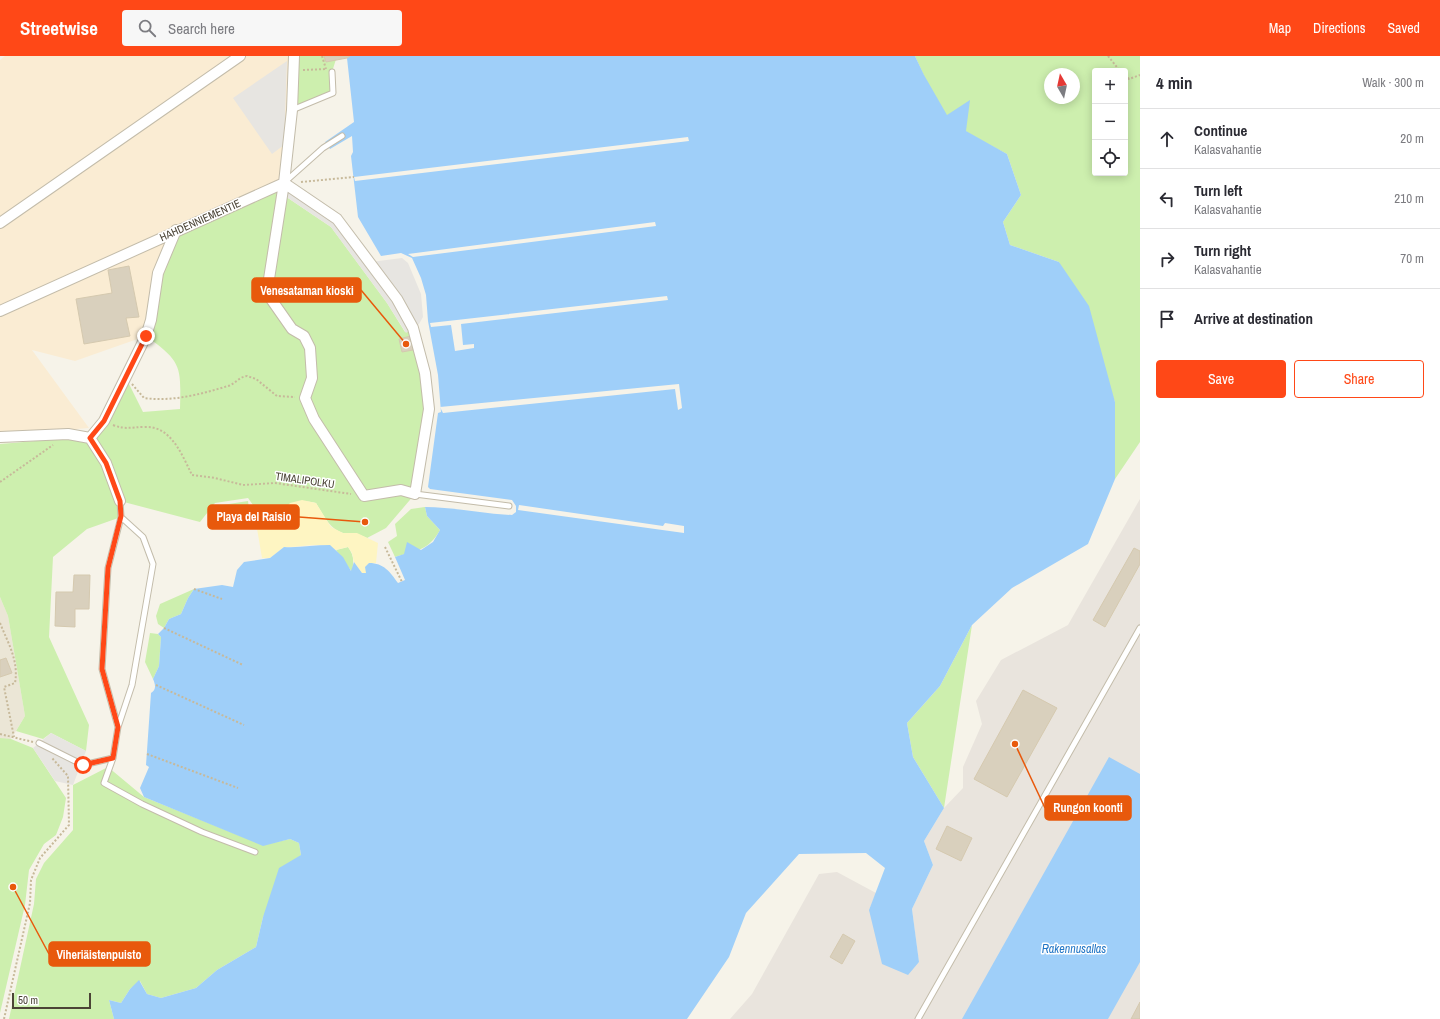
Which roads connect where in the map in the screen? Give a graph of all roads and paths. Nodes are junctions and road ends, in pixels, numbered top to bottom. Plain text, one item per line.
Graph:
1 (240, 56) edge
2 (294, 56) edge
3 (322, 56) edge
4 (1108, 56) edge
5 (1118, 68) edge
6 (326, 69) junction
7 (293, 71) junction
8 (332, 72) joint
9 (1140, 75) edge
10 (1128, 78) edge
11 (292, 110) junction
12 (342, 136) dead end
13 (354, 177) dead end
14 (284, 183) junction
15 (0, 223) edge
16 (176, 230) junction
17 (0, 311) edge
18 (127, 377) junction
19 (305, 398) junction
20 (104, 421) junction
21 (68, 434) junction
22 (0, 437) edge
23 (90, 438) junction
24 (0, 482) edge
25 (415, 494) junction
26 (364, 496) junction
27 (120, 501) joint
28 (509, 506) dead end
29 (121, 516) junction
30 (385, 547) dead end
31 (402, 582) dead end
32 (194, 589) dead end
33 (222, 599) dead end
34 (0, 623) edge
35 (164, 628) dead end
36 (1140, 628) edge
37 (243, 665) dead end
38 (156, 685) dead end
39 (244, 725) dead end
40 (118, 727) junction
41 (14, 737) dead end
42 (39, 743) dead end
43 (147, 754) dead end
44 (113, 758) junction
45 (68, 776) dead end
46 (238, 788) dead end
47 (255, 852) dead end
48 (4, 1019) edge
49 (918, 1019) edge

1 - 15 street
2 - 7 street
3 - 6 path
4 - 5 path
6 - 7 path
6 - 8 path
7 - 11 street
8 - 11 lane
9 - 10 path
11 - 14 street
12 - 14 lane
13 - 14 path
14 - 16 street, HAHDENNIEMENTIE
14 - 19 street
14 - 25 street
16 - 17 street, HAHDENNIEMENTIE
16 - 18 street
18 - 19 path
18 - 20 street
19 - 26 street
20 - 23 street
20 - 26 path, TIMALIPOLKU
21 - 22 street
21 - 23 street
21 - 24 path
23 - 27 street
25 - 26 street
25 - 28 lane
27 - 29 lane
29 - 40 lane
29 - 40 lane
30 - 31 path
32 - 33 path
34 - 41 path
35 - 37 path
36 - 49 lane
38 - 39 path
40 - 44 lane
42 - 44 lane
43 - 46 path
44 - 47 lane
45 - 48 path

